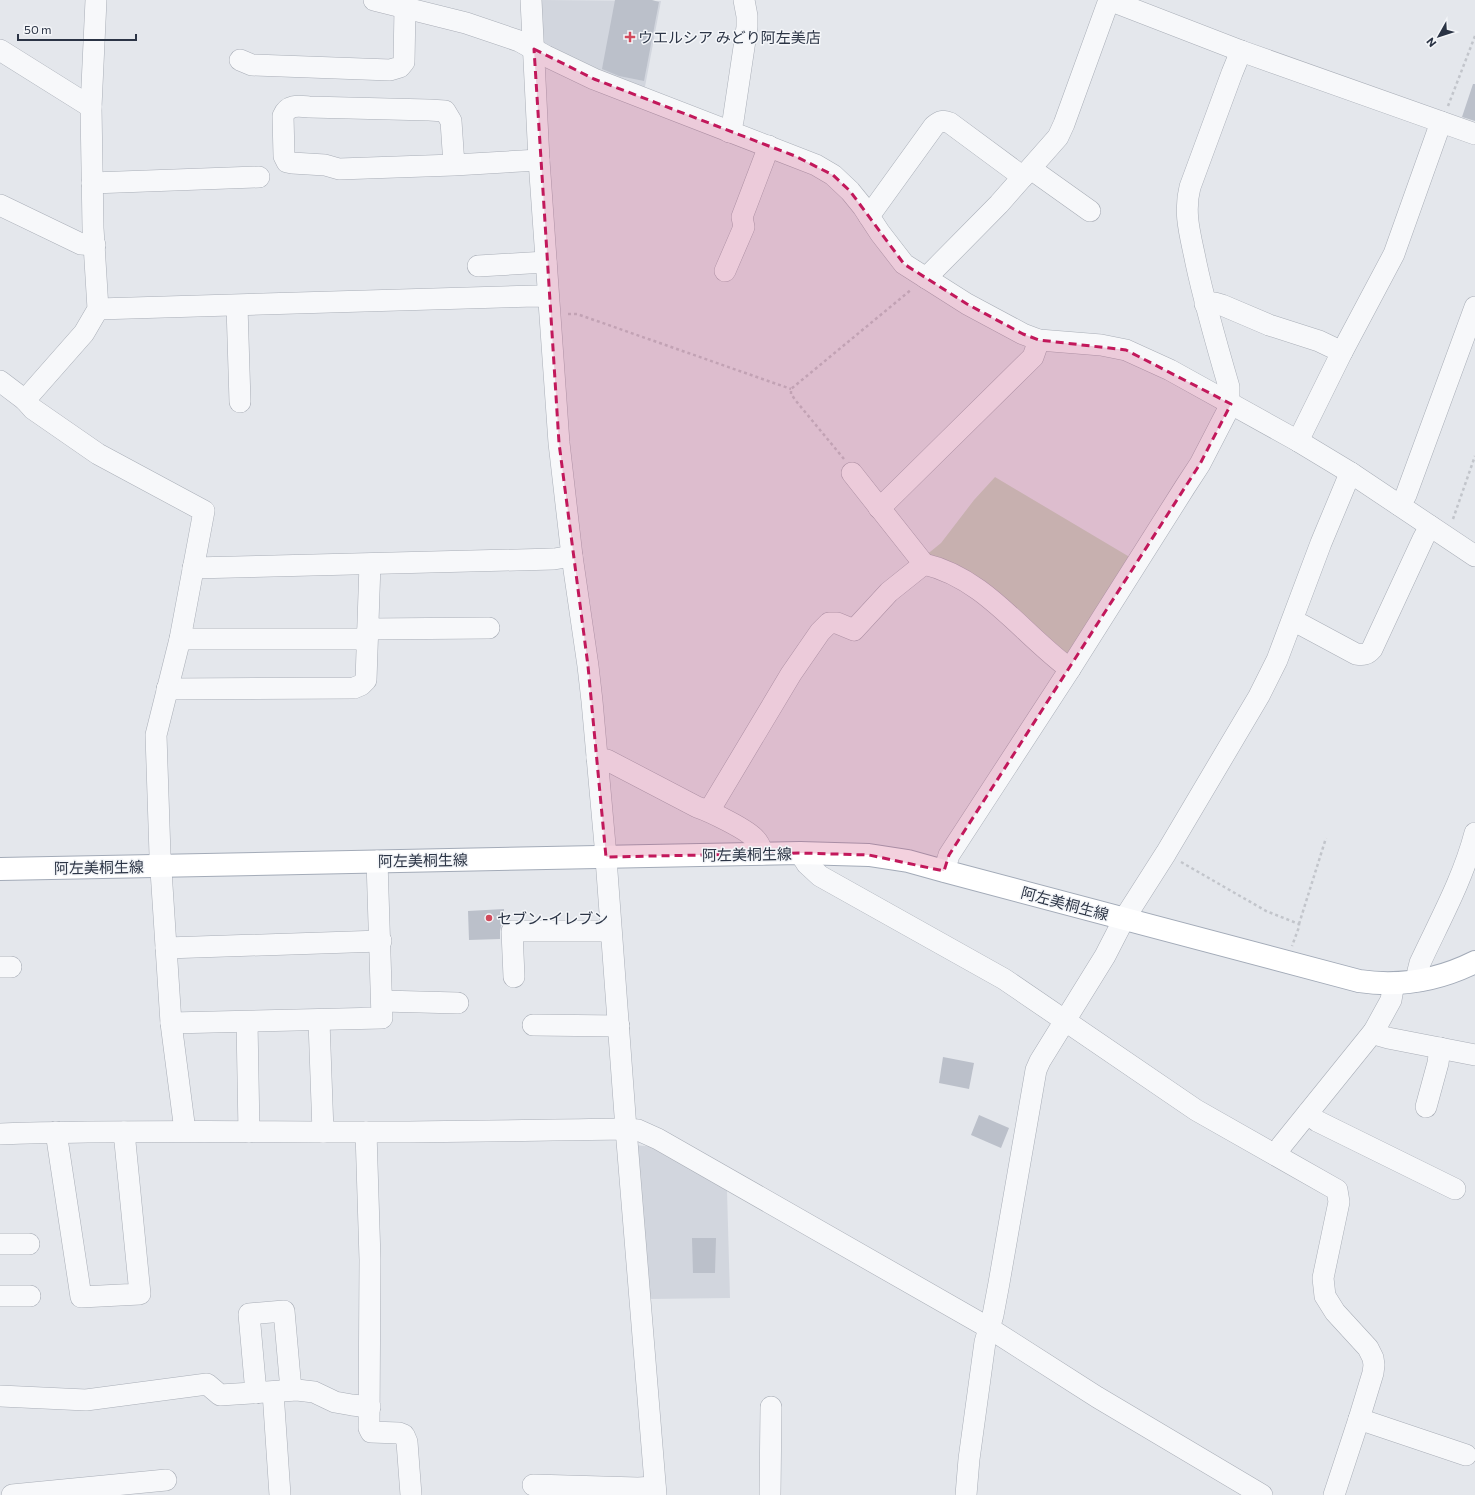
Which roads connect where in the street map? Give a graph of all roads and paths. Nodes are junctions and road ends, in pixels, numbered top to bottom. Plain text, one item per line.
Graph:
1 (96, 0) edge
2 (374, 0) edge
3 (531, 0) edge
4 (744, 0) edge
5 (1109, 0) edge
6 (405, 8) junction
7 (1475, 36) edge
8 (534, 49) junction
9 (0, 50) edge
10 (1241, 51) junction
11 (240, 60) dead end
12 (91, 107) junction
13 (1441, 122) junction
14 (729, 132) junction
15 (1475, 134) edge
16 (769, 146) junction
17 (539, 160) junction
18 (454, 165) junction
19 (1027, 173) junction
20 (259, 177) dead end
21 (92, 183) junction
22 (0, 205) edge
23 (1090, 211) dead end
24 (869, 216) junction
25 (95, 245) junction
26 (546, 262) junction
27 (478, 266) dead end
28 (725, 271) dead end
29 (926, 278) junction
30 (1205, 304) junction
31 (549, 305) junction
32 (237, 306) junction
33 (1475, 307) edge
34 (98, 309) junction
35 (1039, 340) junction
36 (1342, 352) junction
37 (0, 381) edge
38 (791, 389) junction
39 (25, 400) junction
40 (240, 402) dead end
41 (1229, 403) junction
42 (1298, 441) junction
43 (1475, 456) edge
44 (852, 473) joint
45 (1351, 474) junction
46 (1399, 505) junction
47 (879, 508) junction
48 (1453, 520) dead end
49 (1430, 526) junction
50 (572, 556) junction
51 (1475, 556) edge
52 (370, 564) junction
53 (924, 564) junction
54 (193, 568) junction
55 (1292, 622) junction
56 (489, 628) dead end
57 (368, 634) junction
58 (180, 639) junction
59 (1070, 669) junction
60 (167, 689) junction
61 (597, 758) junction
62 (709, 811) junction
63 (1475, 833) edge
64 (1326, 838) dead end
65 (800, 853) junction
66 (1166, 853) junction
67 (763, 854) junction
68 (606, 857) junction
69 (377, 861) junction
70 (162, 866) junction
71 (0, 869) edge
72 (944, 871) junction
73 (1124, 919) junction
74 (1299, 924) junction
75 (610, 931) junction
76 (380, 942) junction
77 (166, 948) junction
78 (1286, 961) junction
79 (1475, 962) edge
80 (514, 977) dead end
81 (1417, 981) junction
82 (1394, 983) junction
83 (382, 1001) junction
84 (458, 1003) dead end
85 (319, 1021) junction
86 (1065, 1021) junction
87 (247, 1022) junction
88 (170, 1024) junction
89 (533, 1025) dead end
90 (619, 1026) junction
91 (1374, 1031) junction
92 (1440, 1048) junction
93 (1475, 1055) edge
94 (1426, 1107) dead end
95 (1308, 1113) junction
96 (626, 1129) junction
97 (185, 1131) junction
98 (56, 1132) junction
99 (124, 1132) junction
100 (249, 1132) junction
101 (323, 1132) junction
102 (366, 1132) junction
103 (0, 1134) edge
104 (1276, 1155) junction
105 (1455, 1190) dead end
106 (0, 1244) edge
107 (29, 1244) dead end
108 (0, 1296) edge
109 (30, 1296) dead end
110 (989, 1328) junction
111 (273, 1392) junction
112 (0, 1396) edge
113 (370, 1407) junction
114 (771, 1407) dead end
115 (1359, 1419) junction
116 (1466, 1455) dead end
117 (166, 1480) dead end
118 (533, 1485) dead end
119 (655, 1491) edge
120 (12, 1495) edge
121 (280, 1495) edge
122 (411, 1495) edge
123 (770, 1495) edge
124 (966, 1495) edge
125 (1262, 1495) edge
126 (1334, 1495) edge

1 - 12 street
2 - 6 street
3 - 8 street
4 - 14 street
5 - 10 street
5 - 19 street
6 - 8 street
6 - 11 street
7 - 13 path
8 - 14 street
8 - 17 street
9 - 12 street
10 - 13 street
10 - 30 street
12 - 21 street
13 - 15 street
13 - 36 street
14 - 16 street
16 - 24 street
16 - 28 street
17 - 18 street
17 - 26 street
18 - 18 street
19 - 23 street
19 - 24 street
19 - 29 street
20 - 21 street
21 - 25 street
22 - 25 street
24 - 29 street
25 - 34 street
26 - 27 street
26 - 31 street
29 - 35 street
29 - 38 path
30 - 36 street
30 - 41 street
31 - 32 street
31 - 38 path
31 - 50 street
32 - 34 street
32 - 40 street
33 - 46 street
34 - 39 street
35 - 41 street
35 - 47 street
36 - 42 street
37 - 39 street
38 - 44 path
39 - 54 street
41 - 42 street
41 - 59 street
42 - 45 street
43 - 48 path
44 - 47 street
45 - 46 street
45 - 55 street
46 - 49 street
47 - 53 street
49 - 51 street
49 - 55 street
50 - 52 street
50 - 61 street
52 - 54 street
52 - 57 street
53 - 59 street
53 - 62 street
54 - 58 street
55 - 66 street
56 - 57 street
57 - 58 street
57 - 60 street
58 - 60 street
59 - 72 street
60 - 70 street
61 - 62 street
61 - 68 street
62 - 67 street
63 - 81 street
64 - 74 path
65 - 67 main road, 阿左美桐生線
65 - 72 main road, 阿左美桐生線
65 - 86 street
66 - 73 street
66 - 74 path
67 - 68 main road, 阿左美桐生線
68 - 69 main road, 阿左美桐生線
68 - 75 street
69 - 70 main road, 阿左美桐生線
69 - 76 street
70 - 71 main road, 阿左美桐生線
70 - 77 street
72 - 73 main road, 阿左美桐生線
73 - 78 main road, 阿左美桐生線
73 - 86 street
74 - 78 path
75 - 80 street
75 - 90 street
76 - 77 street
76 - 83 street
77 - 88 street
78 - 82 main road, 阿左美桐生線
79 - 81 main road, 阿左美桐生線
81 - 82 main road, 阿左美桐生線
82 - 91 street
83 - 84 street
83 - 85 street
85 - 87 street
85 - 101 street
86 - 104 street
86 - 110 street
87 - 88 street
87 - 100 street
88 - 97 street
89 - 90 street
90 - 96 street
91 - 92 street
91 - 95 street
92 - 93 street
92 - 94 street
95 - 104 street
95 - 105 street
96 - 102 street
96 - 110 street
96 - 119 street
97 - 99 street
97 - 100 street
98 - 99 street
98 - 99 street
98 - 103 street
100 - 101 street
101 - 102 street
102 - 113 street
104 - 115 street
106 - 107 street
108 - 109 street
110 - 124 street
110 - 125 street
111 - 112 street
111 - 113 street
111 - 121 street
113 - 122 street
114 - 123 street
115 - 116 street
115 - 126 street
117 - 120 street
118 - 119 street

